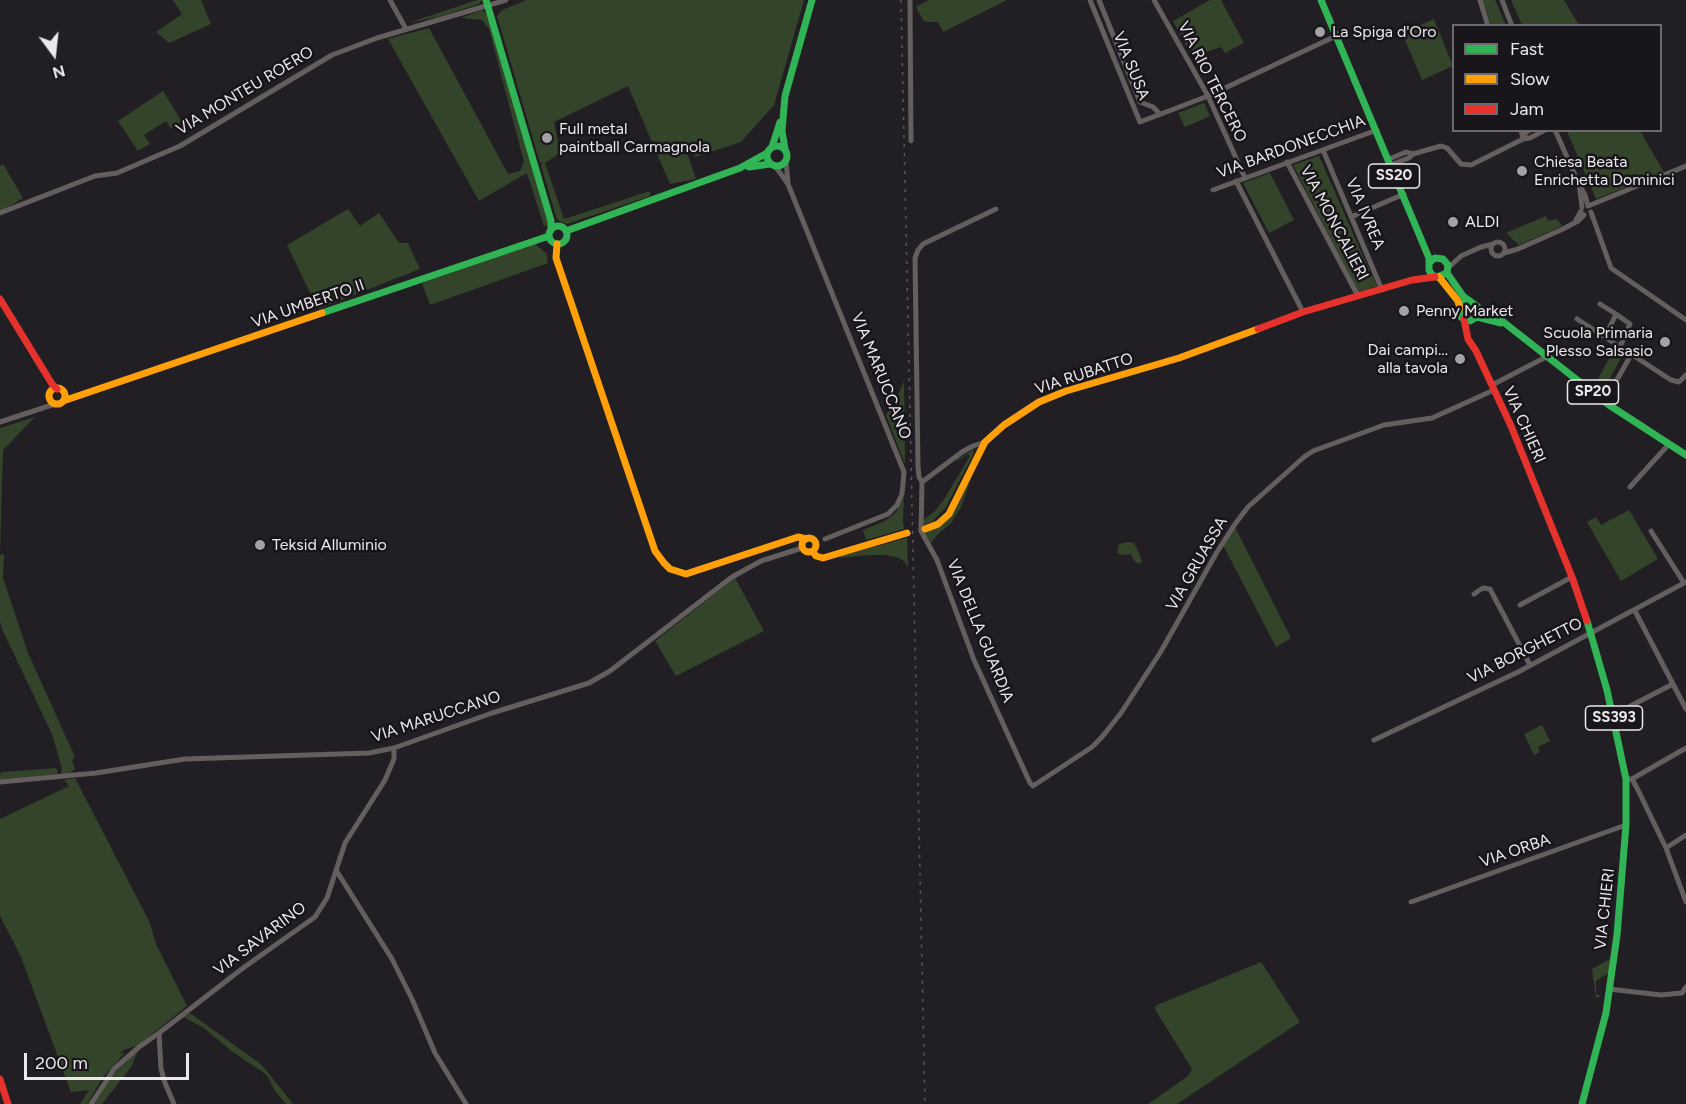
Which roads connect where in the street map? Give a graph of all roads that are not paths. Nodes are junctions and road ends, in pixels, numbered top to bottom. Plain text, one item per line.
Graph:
1 (390, 0) edge
2 (506, 0) edge
3 (812, 0) edge
4 (910, 0) edge
5 (1090, 0) edge
6 (1099, 0) edge
7 (1154, 0) edge
8 (1321, 0) edge
9 (1480, 0) edge
10 (1502, 0) edge
11 (489, 3) edge
12 (1487, 24) edge
13 (1511, 24) edge
14 (406, 29) junction
15 (1336, 36) junction
16 (1208, 96) junction
17 (783, 114) junction
18 (1160, 114) junction
19 (1377, 130) junction
20 (1521, 132) edge
21 (1526, 132) edge
22 (1541, 132) edge
23 (1557, 132) edge
24 (1523, 139) junction
25 (911, 141) dead end
26 (785, 149) junction
27 (770, 150) junction
28 (1323, 150) junction
29 (786, 161) junction
30 (1287, 162) junction
31 (1390, 162) junction
32 (772, 165) junction
33 (1686, 166) edge
34 (740, 168) junction
35 (1245, 178) junction
36 (1236, 181) junction
37 (788, 184) junction
38 (1213, 190) dead end
39 (1404, 194) junction
40 (996, 208) dead end
41 (1586, 210) junction
42 (0, 213) edge
43 (1351, 217) junction
44 (553, 231) junction
45 (566, 231) junction
46 (557, 244) junction
47 (1504, 245) junction
48 (1524, 246) junction
49 (1492, 247) junction
50 (1504, 253) junction
51 (1429, 265) junction
52 (1444, 265) junction
53 (1437, 277) junction
54 (1412, 280) junction
55 (1382, 290) junction
56 (1358, 296) junction
57 (0, 298) edge
58 (1470, 301) junction
59 (1600, 304) dead end
60 (1460, 308) junction
61 (1303, 312) junction
62 (1616, 314) junction
63 (1476, 316) junction
64 (1464, 319) junction
65 (1577, 319) dead end
66 (1686, 320) edge
67 (1605, 337) junction
68 (1620, 347) junction
69 (1476, 351) junction
70 (1631, 355) junction
71 (1546, 357) junction
72 (1686, 375) edge
73 (53, 388) junction
74 (1493, 388) junction
75 (64, 398) junction
76 (1605, 401) junction
77 (50, 404) junction
78 (0, 422) edge
79 (985, 442) junction
80 (1669, 444) junction
81 (1686, 455) edge
82 (922, 482) junction
83 (1630, 487) dead end
84 (925, 529) dead end
85 (1651, 531) dead end
86 (907, 533) dead end
87 (806, 538) junction
88 (825, 539) dead end
89 (802, 548) junction
90 (813, 552) junction
91 (1572, 577) junction
92 (1685, 583) edge
93 (1474, 594) dead end
94 (1520, 605) dead end
95 (1635, 610) junction
96 (1592, 633) junction
97 (1530, 665) junction
98 (1673, 684) junction
99 (1686, 709) edge
100 (1613, 715) junction
101 (1374, 740) dead end
102 (394, 748) junction
103 (1686, 748) edge
104 (1629, 779) junction
105 (0, 782) edge
106 (1033, 786) joint
107 (1626, 825) junction
108 (1686, 835) edge
109 (1666, 848) junction
110 (336, 870) junction
111 (1412, 902) dead end
112 (1686, 902) edge
113 (1686, 987) edge
114 (1609, 989) junction
115 (159, 1033) junction
116 (0, 1079) edge
117 (8, 1104) edge
118 (91, 1104) edge
119 (174, 1104) edge
120 (466, 1104) edge
121 (1582, 1104) edge

1 - 14 street
2 - 11 street, VIA MONTEU ROERO
3 - 17 main road
4 - 25 street
5 - 18 street, VIA SUSA
6 - 18 street, VIA SUSA
7 - 16 street, VIA RIO TERCERO
8 - 15 main road
9 - 12 street
10 - 13 street
11 - 14 street, VIA MONTEU ROERO
11 - 44 main road
14 - 42 street, VIA MONTEU ROERO
15 - 16 street, VIA SUSA
15 - 19 main road, SS20
16 - 18 street, VIA SUSA
16 - 35 street, VIA RIO TERCERO
17 - 26 main road
17 - 27 main road
19 - 28 street, VIA BARDONECCHIA
19 - 31 main road, SS20
20 - 24 street
21 - 24 street
22 - 24 street
23 - 41 street
24 - 31 street
26 - 27 main road
26 - 29 main road
27 - 32 main road
27 - 34 main road
28 - 30 street, VIA BARDONECCHIA
28 - 43 street, VIA IVREA
29 - 32 main road
29 - 37 street, VIA MARUCCANO
30 - 35 street, VIA BARDONECCHIA
30 - 56 street, VIA MONCALIERI
31 - 39 main road, SS20
32 - 34 main road
32 - 37 street, VIA MARUCCANO
33 - 41 street
34 - 45 main road
35 - 36 street, VIA BARDONECCHIA
36 - 38 street, VIA BARDONECCHIA
36 - 61 street
37 - 88 street, VIA MARUCCANO
39 - 43 street
39 - 51 main road, SS20
39 - 52 main road, SS20
40 - 82 street, VIA DELLA GUARDIA
41 - 48 street
41 - 66 street
43 - 55 street, VIA IVREA
44 - 45 main road
44 - 46 main road
44 - 75 main road, VIA UMBERTO II
45 - 46 main road
46 - 87 main road
47 - 48 street
47 - 49 street
47 - 50 street
48 - 50 street
49 - 50 street
49 - 52 street
51 - 52 main road
51 - 53 main road, SS20
51 - 54 main road
52 - 53 main road
52 - 58 main road, SS20
53 - 54 main road
53 - 60 main road, SS20
54 - 55 main road, VIA RUBATTO
55 - 56 main road, VIA RUBATTO
56 - 61 main road, VIA RUBATTO
57 - 73 main road
58 - 60 main road
58 - 63 main road
59 - 62 street
60 - 64 main road
61 - 79 main road, VIA RUBATTO
62 - 67 street
62 - 68 street
63 - 64 main road
63 - 69 main road, VIA CHIERI / SS393
63 - 71 main road, SP20
64 - 69 main road, VIA CHIERI / SS393
65 - 67 street
67 - 68 street
68 - 70 street
69 - 74 main road, VIA CHIERI / SS393
70 - 72 street
70 - 76 street
71 - 74 street, VIA GRUASSA
71 - 76 main road, SP20
73 - 75 main road
73 - 77 main road
74 - 91 main road, VIA CHIERI / SS393
74 - 106 street, VIA GRUASSA
75 - 77 main road
76 - 80 main road, SP20
77 - 78 street
79 - 82 street
79 - 84 main road, VIA RUBATTO
80 - 81 main road, SP20
80 - 83 street
82 - 106 street, VIA DELLA GUARDIA
85 - 92 street
86 - 90 main road
87 - 89 main road
87 - 90 main road
89 - 90 main road
89 - 102 street, VIA MARUCCANO
91 - 94 street
91 - 96 main road, VIA CHIERI / SS393
92 - 95 street, VIA BORGHETTO
93 - 97 street
95 - 96 street, VIA BORGHETTO
95 - 98 street
96 - 97 street, VIA BORGHETTO
96 - 100 main road, VIA CHIERI / SS393
97 - 101 street, VIA BORGHETTO
98 - 99 street
98 - 100 street
100 - 104 main road, VIA CHIERI / SS393
102 - 105 street, VIA MARUCCANO
102 - 110 street, VIA SAVARINO
103 - 104 street
104 - 107 main road, VIA CHIERI / SS393
104 - 109 street
107 - 111 street, VIA ORBA
107 - 114 main road, VIA CHIERI / SS393
108 - 109 street
109 - 112 street
110 - 115 street, VIA SAVARINO
110 - 120 street
113 - 114 street
114 - 121 main road, VIA CHIERI / SS393
115 - 118 street, VIA SAVARINO
115 - 119 street
116 - 117 main road

